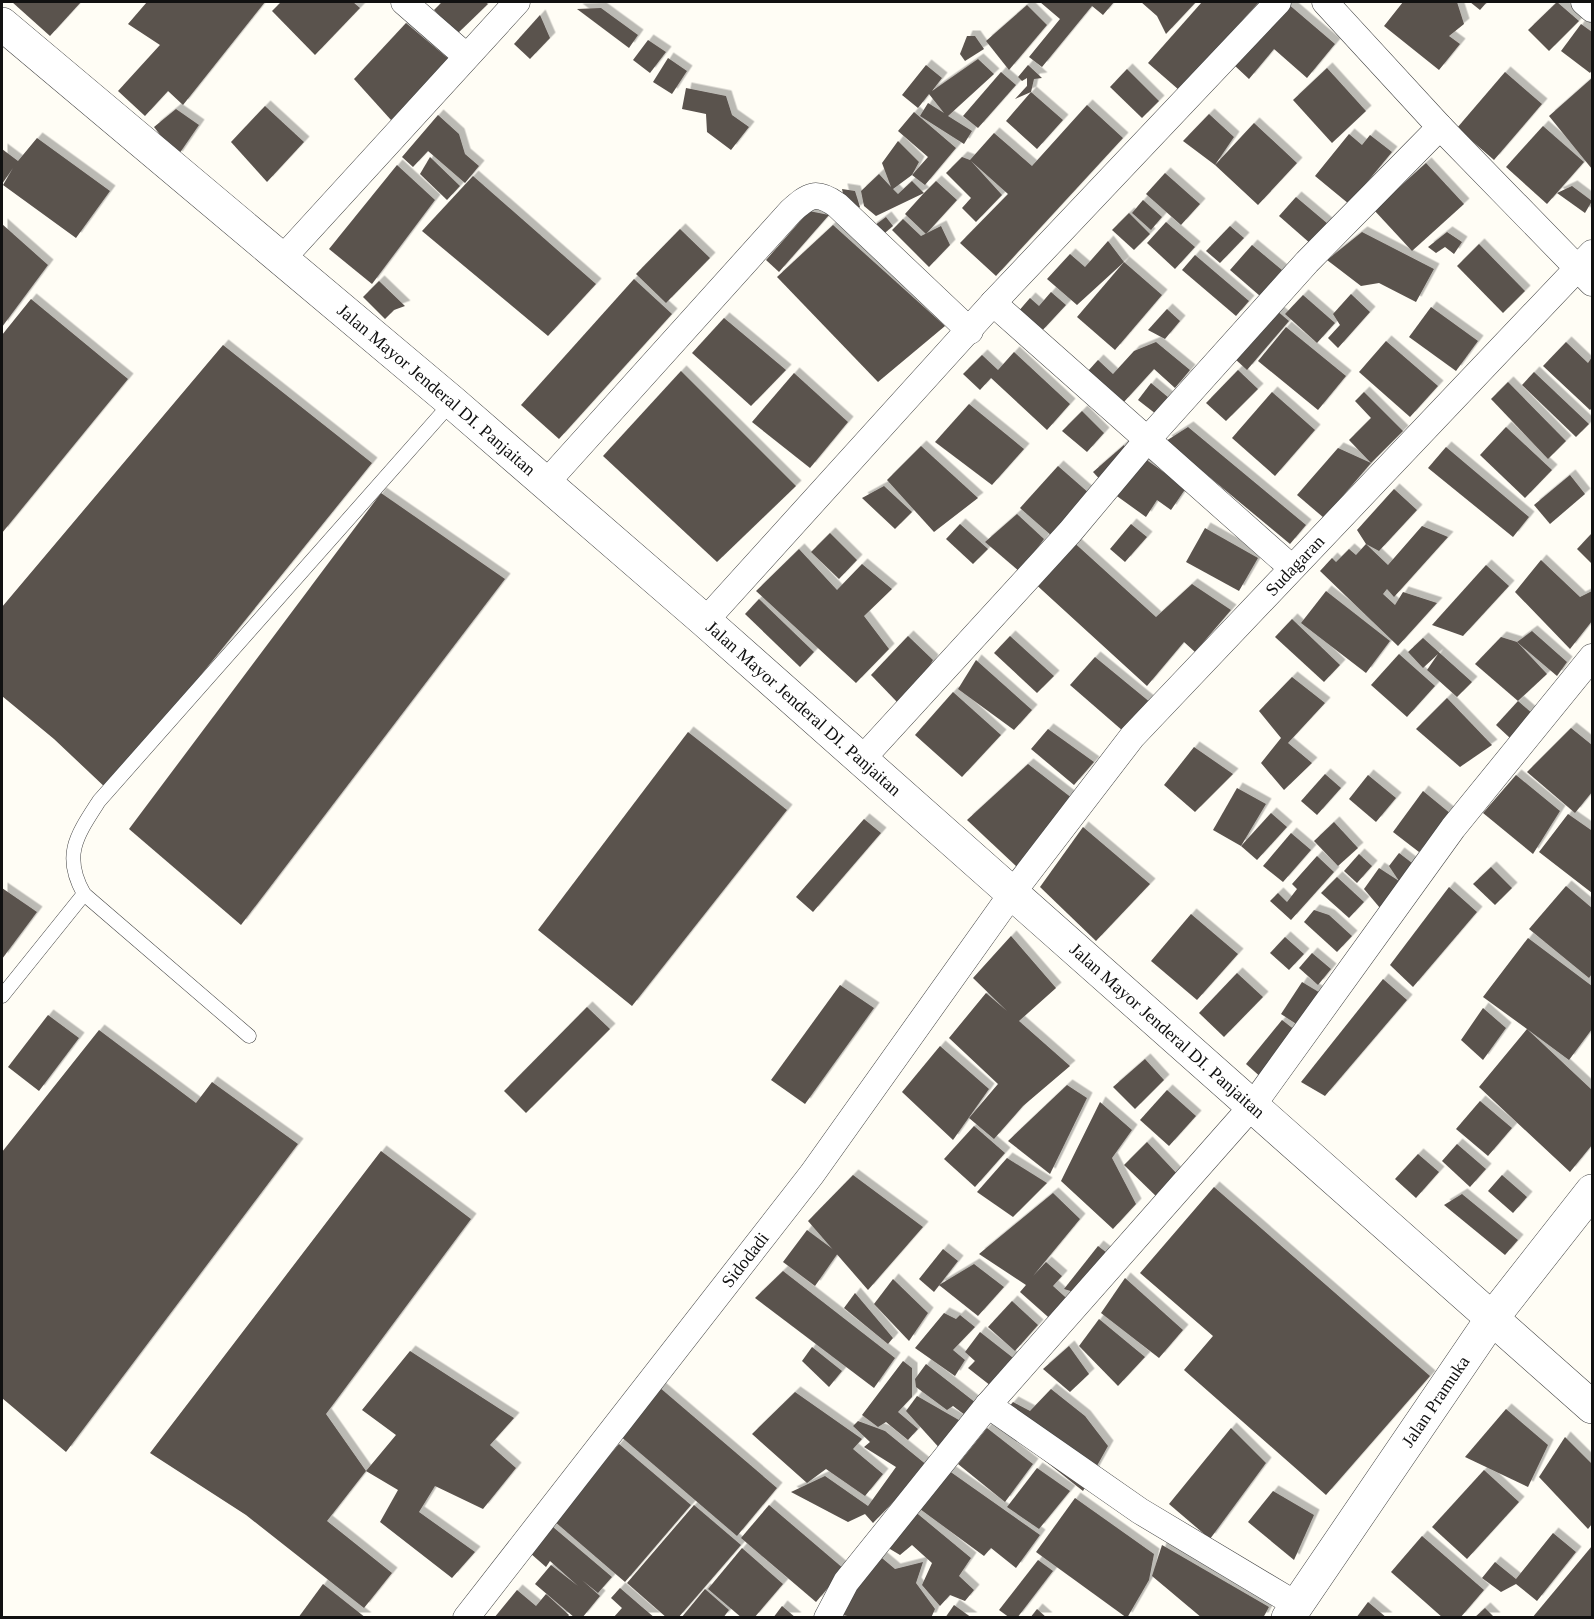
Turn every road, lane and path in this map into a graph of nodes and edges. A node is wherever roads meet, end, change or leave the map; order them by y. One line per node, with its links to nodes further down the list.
1 (404, 2): 8 (street)
2 (517, 2): 8 (street)
3 (1278, 2): 12 (street)
4 (1324, 2): 9 (street)
5 (1584, 2): 6 (street)
6 (1593, 9)
7 (2, 24): 10 (street, Jalan Mayor Jenderal DI. Panjaitan)
8 (466, 56): 10 (street)
9 (1440, 127): 11 (street); 15 (street)
10 (282, 259): 14 (street, Jalan Mayor Jenderal DI. Panjaitan)
11 (1588, 267): 17 (street, Sudagaran)
12 (993, 303): 13 (street); 15 (street)
13 (970, 332): 16 (street); 18 (street)
14 (452, 402): 16 (street, Jalan Mayor Jenderal DI. Panjaitan); 22 (lane)
15 (1148, 439): 17 (street); 20 (street)
16 (546, 483): 18 (street, Jalan Mayor Jenderal DI. Panjaitan)
17 (1292, 568): 21 (street, Sudagaran)
18 (705, 621): 20 (street, Jalan Mayor Jenderal DI. Panjaitan)
19 (1593, 657): 25 (street)
20 (862, 759): 21 (street, Jalan Mayor Jenderal DI. Panjaitan)
21 (1012, 892): 25 (street, Jalan Mayor Jenderal DI. Panjaitan); 31 (street, Sidodadi)
22 (84, 894): 23 (lane); 24 (lane)
23 (2, 996)
24 (249, 1036)
25 (1253, 1105): 27 (street, Jalan Mayor Jenderal DI. Panjaitan); 28 (street)
26 (1593, 1191): 27 (street, Jalan Pramuka)
27 (1493, 1317): 29 (street, Jalan Mayor Jenderal DI. Panjaitan); 30 (street, Jalan Pramuka)
28 (988, 1405): 30 (street); 32 (street)
29 (1593, 1407)
30 (1293, 1611)
31 (466, 1617)
32 (827, 1617)

